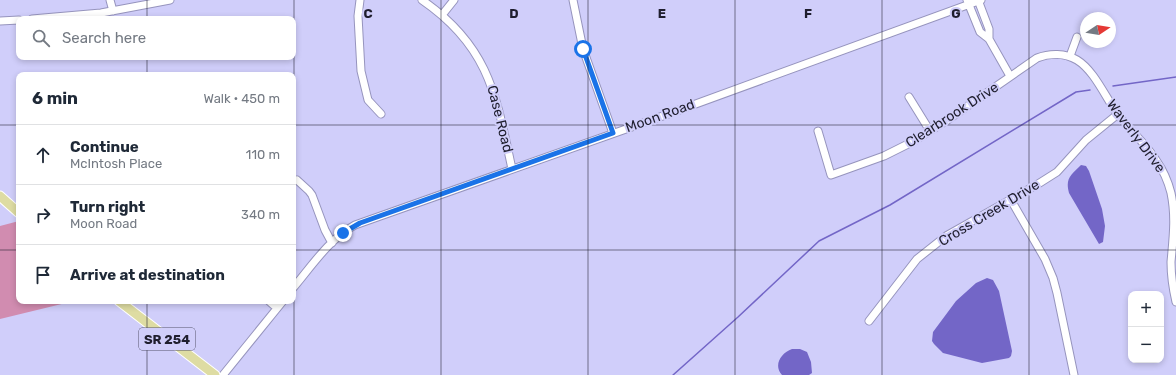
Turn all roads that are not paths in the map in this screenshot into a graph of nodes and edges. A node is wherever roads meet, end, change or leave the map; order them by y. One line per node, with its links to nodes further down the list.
1 (110, 0): 9 (street)
2 (170, 0): 9 (street)
3 (360, 0): 19 (street)
4 (422, 0): 10 (street, Case Road)
5 (454, 0): 10 (street)
6 (573, 0): 23 (street)
7 (979, 0): 8 (street, Moon Road); 15 (street)
8 (967, 2): 15 (street); 23 (street, Moon Road)
9 (113, 12): 11 (street)
10 (442, 15): 24 (street, Case Road)
11 (76, 16)
12 (16, 20): 13 (street)
13 (0, 21)
14 (1077, 37): 16 (street)
15 (989, 39): 17 (street)
16 (1070, 56): 17 (street, Clearbrook Drive); 20 (street, Waverly Drive)
17 (1010, 76): 22 (street, Clearbrook Drive)
18 (909, 96): 22 (street)
19 (381, 114)
20 (1118, 114): 27 (street, Cross Creek Drive); 31 (street, Waverly Drive)
21 (818, 131): 22 (street, Clearbrook Drive)
22 (930, 131)
23 (613, 133): 24 (street, Moon Road)
24 (512, 169): 29 (street, Moon Road)
25 (297, 180): 29 (street)
26 (0, 196): 28 (main road)
27 (1011, 200): 36 (street, Cross Creek Drive); 39 (street)
28 (16, 210)
29 (332, 243): 30 (street, Moon Road)
30 (296, 285)
31 (1176, 302)
32 (123, 304): 37 (main road, SR 254)
33 (272, 304): 35 (street)
34 (280, 304): 35 (street)
35 (277, 308): 38 (street)
36 (869, 321)
37 (215, 375)
38 (223, 375)
39 (1074, 375)

